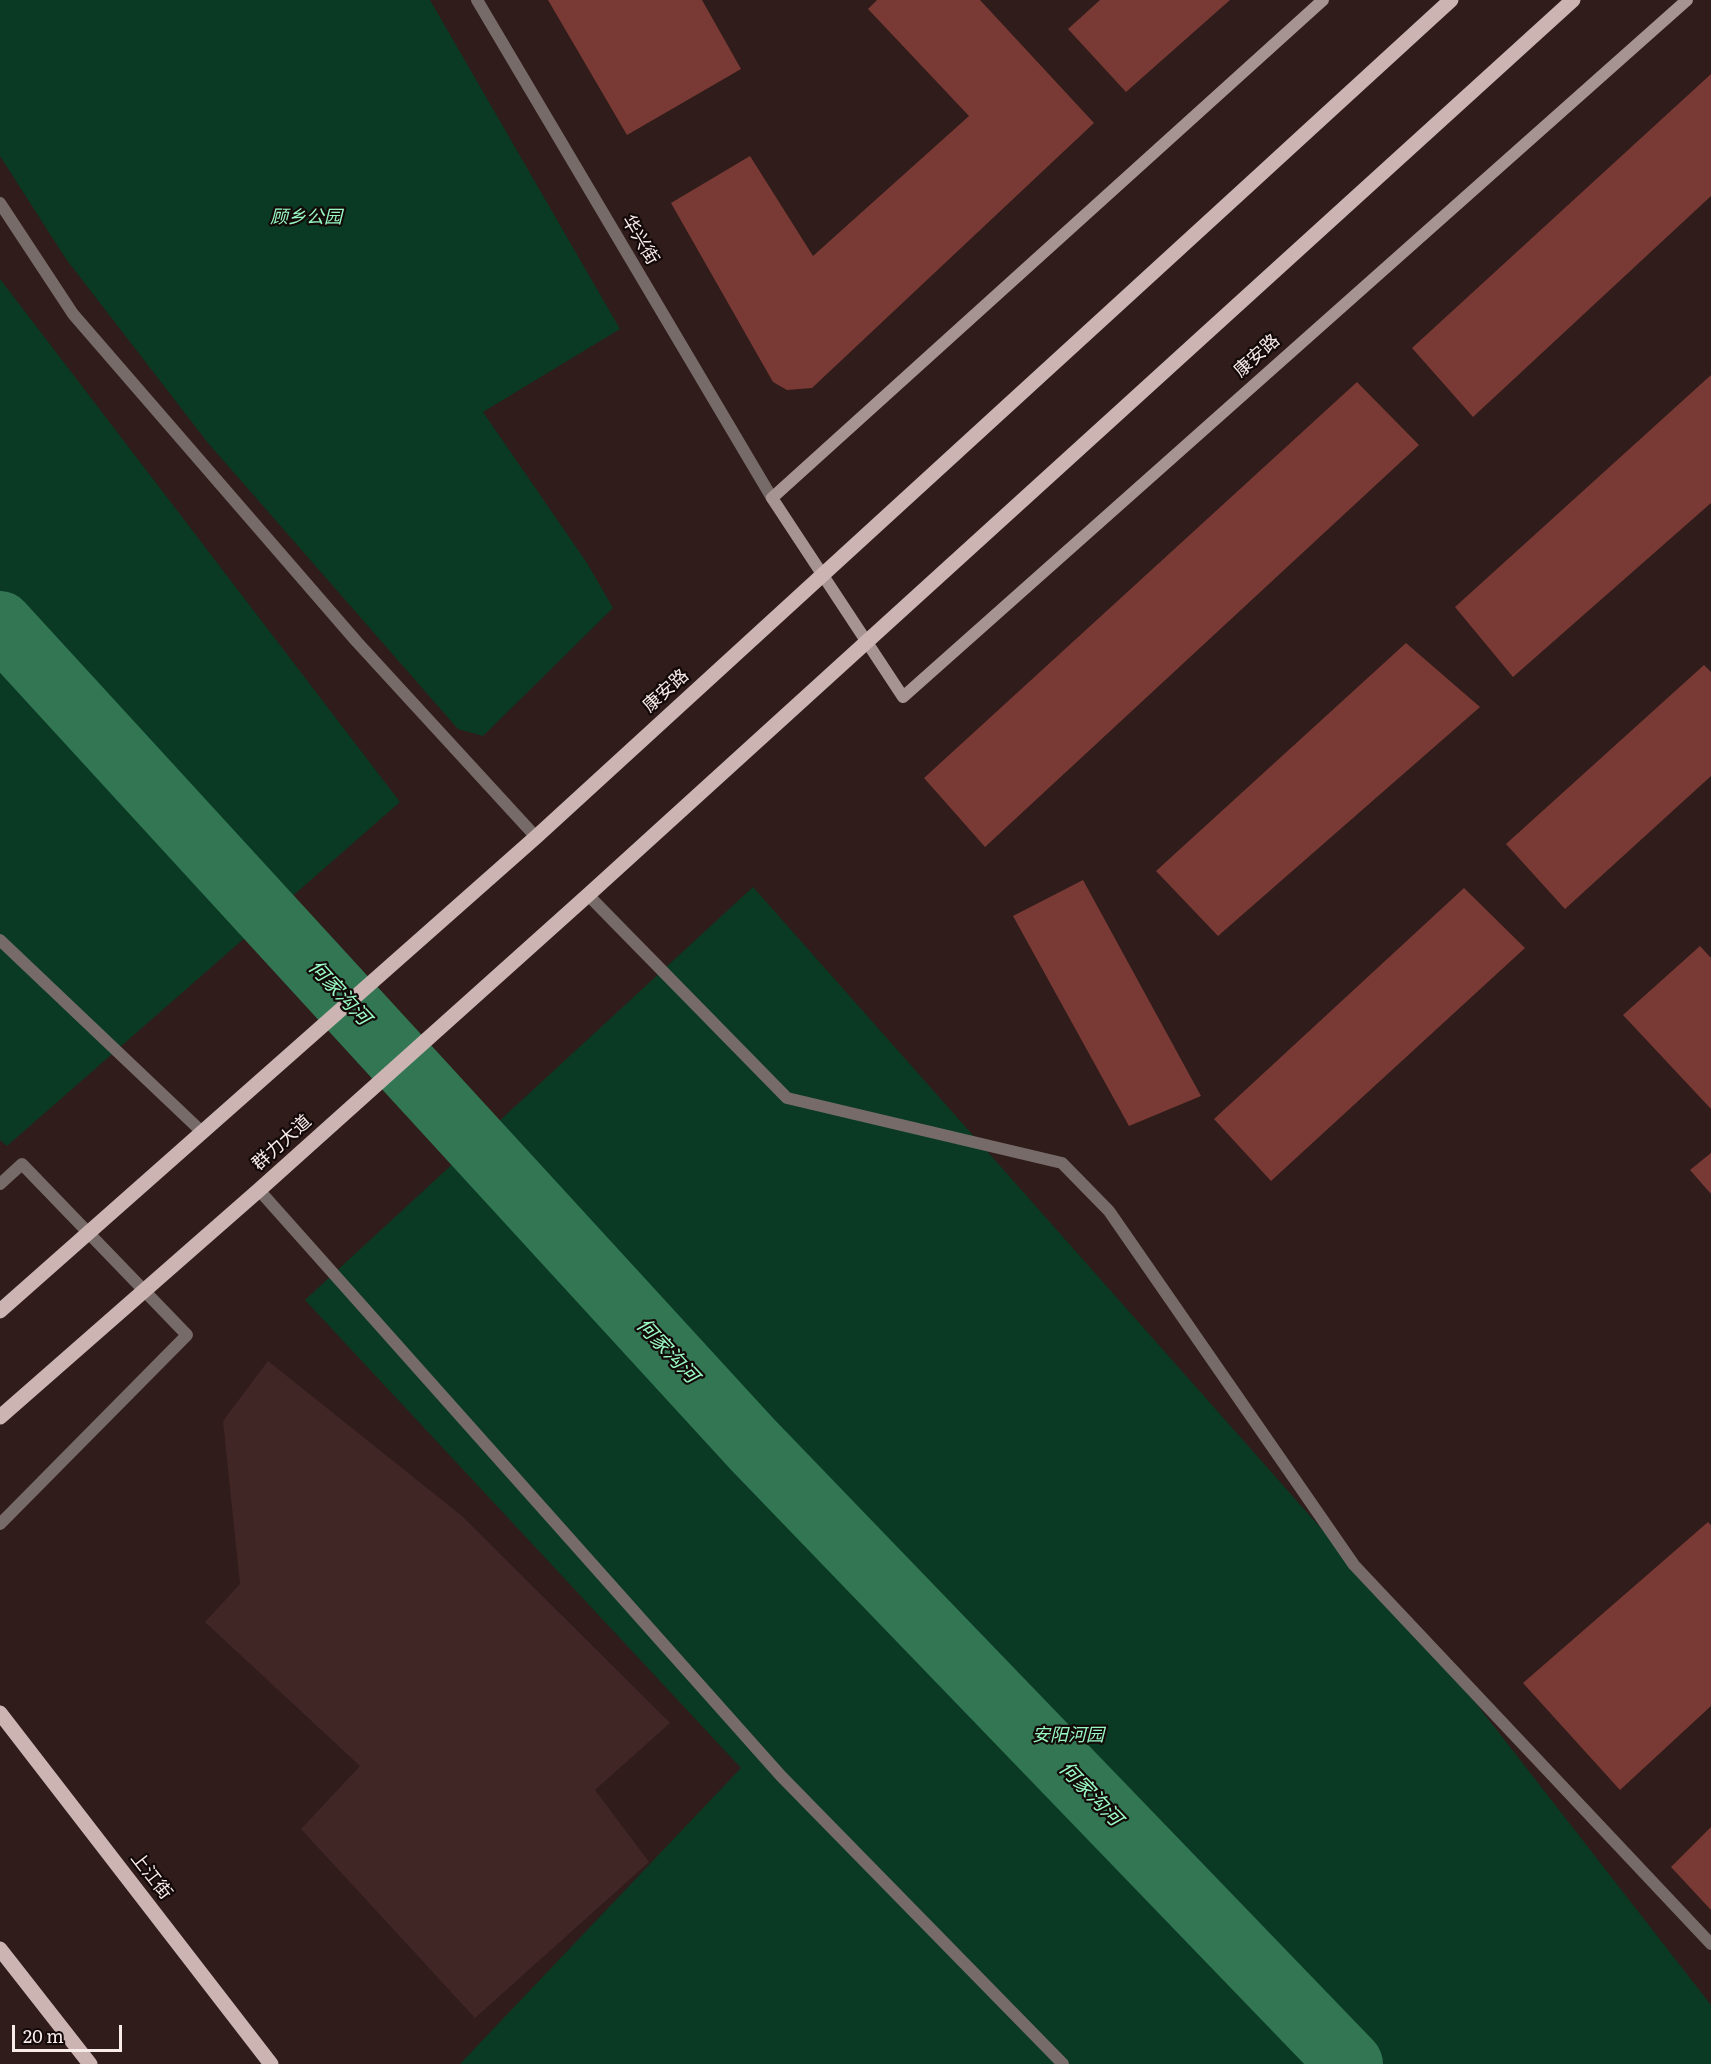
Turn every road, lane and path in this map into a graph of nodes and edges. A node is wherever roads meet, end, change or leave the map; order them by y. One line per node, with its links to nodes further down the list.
1 (477, 0): 7 (street, 华兴街)
2 (1323, 0): 7 (main road)
3 (1451, 0): 8 (main road, 康安路)
4 (1573, 0): 9 (main road)
5 (1687, 0): 7 (main road, 康安路)
6 (0, 203): 8 (street)
7 (772, 498)
8 (536, 837): 11 (main road)
9 (588, 895): 13 (main road, 群力大道); 18 (street)
10 (0, 940): 11 (street)
11 (201, 1131): 14 (main road)
12 (0, 1184): 16 (street)
13 (259, 1190): 15 (main road, 群力大道); 22 (street)
14 (0, 1311)
15 (0, 1417)
16 (0, 1524)
17 (0, 1713): 21 (main road, 上江街)
18 (1711, 1944)
19 (0, 1949): 20 (main road)
20 (90, 2064)
21 (271, 2064)
22 (1063, 2064)

